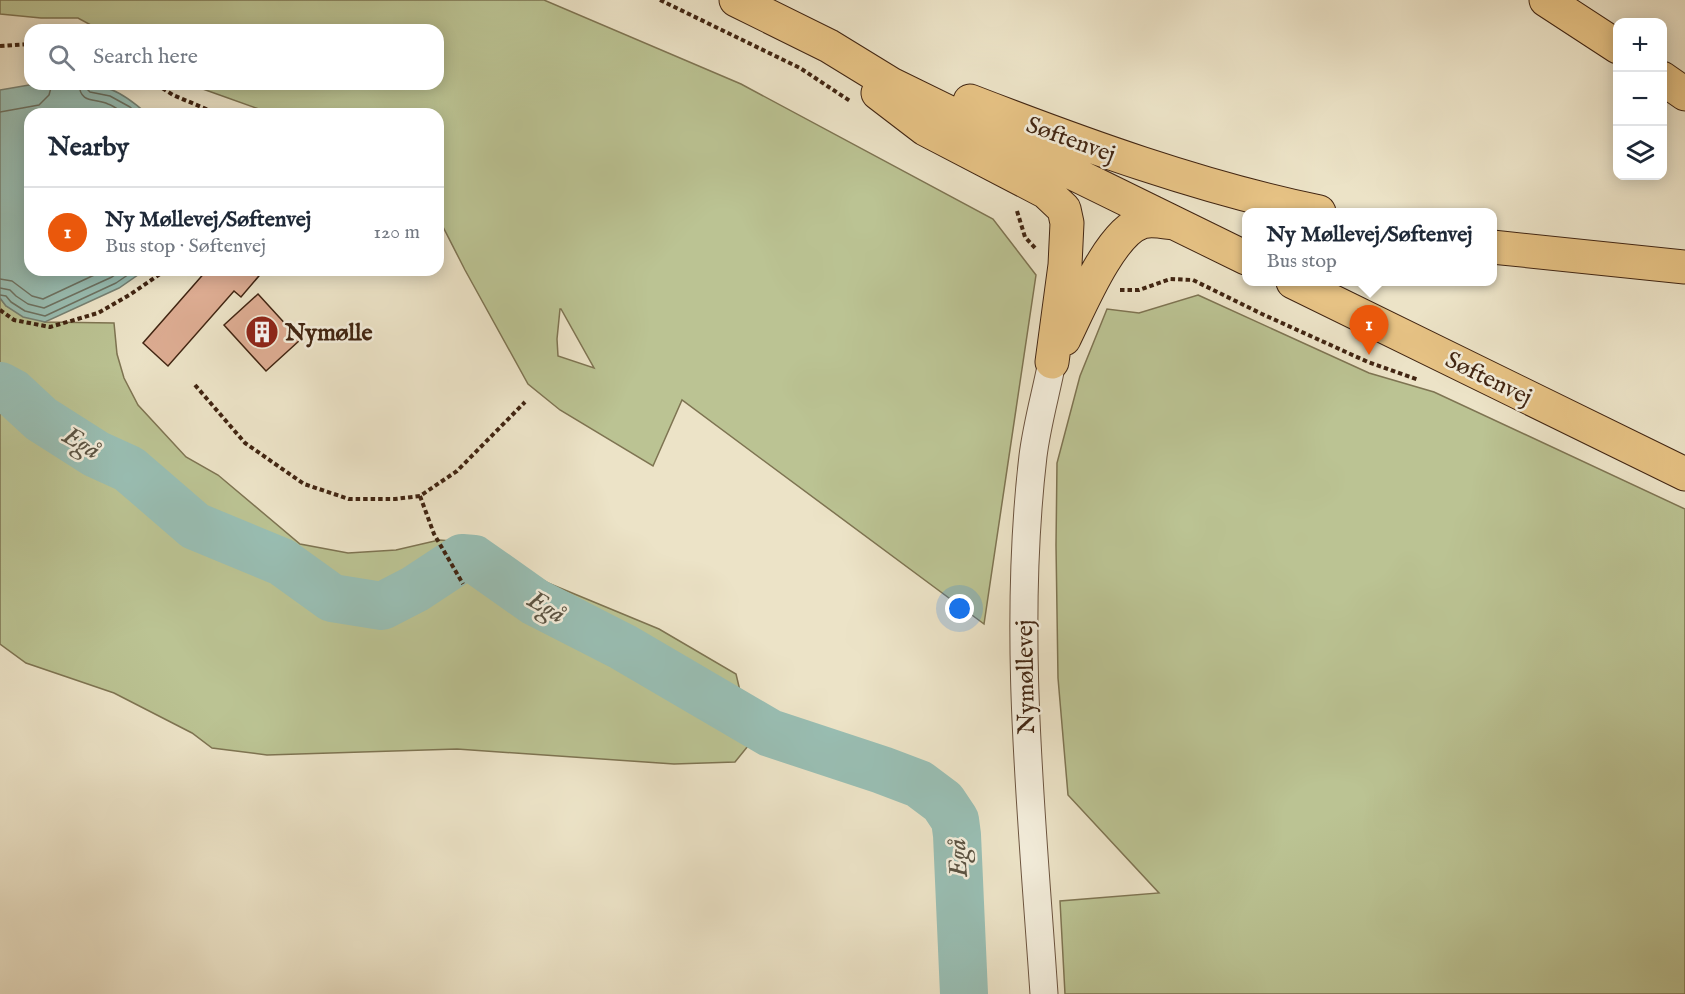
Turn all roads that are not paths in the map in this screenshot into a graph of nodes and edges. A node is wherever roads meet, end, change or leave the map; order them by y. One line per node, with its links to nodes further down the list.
1 (736, 0): 4 (main road, Søftenvej)
2 (1546, 0): 3 (main road)
3 (1613, 44)
4 (829, 46): 7 (main road, Søftenvej); 8 (main road, Søftenvej); 12 (main road)
5 (1667, 81): 6 (main road)
6 (1685, 94)
7 (1299, 208)
8 (1174, 223): 10 (main road, Søftenvej); 12 (main road)
9 (1497, 248): 11 (main road)
10 (1242, 256)
11 (1685, 267)
12 (1080, 272): 14 (main road)
13 (1301, 286): 15 (main road, Søftenvej)
14 (1052, 362): 16 (street, Nymøllevej)
15 (1685, 474)
16 (1044, 994)

